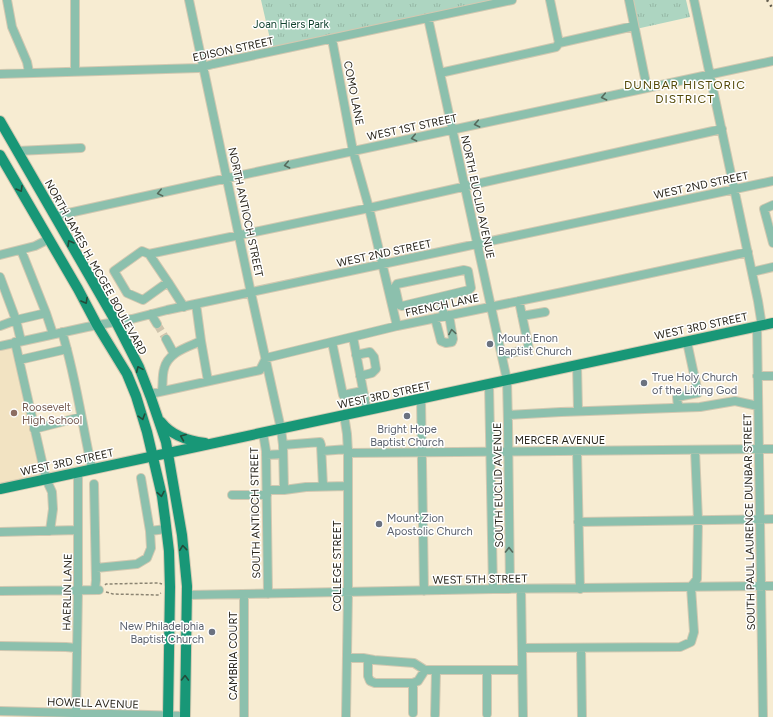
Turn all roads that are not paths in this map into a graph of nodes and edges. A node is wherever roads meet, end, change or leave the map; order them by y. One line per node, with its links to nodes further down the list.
1 (7, 0): 15 (street)
2 (75, 0): 14 (street)
3 (190, 0): 13 (street, NORTH ANTIOCH STREET)
4 (512, 0): 8 (street, EDISON STREET)
5 (550, 0): 11 (street)
6 (629, 0): 9 (street)
7 (694, 0): 18 (street, SOUTH PAUL LAURENCE DUNBAR STREET)
8 (428, 18): 10 (street, EDISON STREET); 16 (street, NORTH EUCLID AVENUE)
9 (634, 26): 11 (street); 19 (street)
10 (332, 39): 13 (street, EDISON STREET); 25 (street, COMO LANE)
11 (559, 43): 16 (street)
12 (773, 61): 18 (street, WEST 1ST STREET)
13 (204, 67): 14 (street, EDISON STREET); 27 (street, NORTH ANTIOCH STREET)
14 (75, 71): 15 (street, EDISON STREET)
15 (29, 72): 17 (street, EDISON STREET)
16 (440, 73): 21 (street, NORTH EUCLID AVENUE)
17 (0, 74)
18 (711, 74): 19 (street, WEST 1ST STREET); 22 (street, SOUTH PAUL LAURENCE DUNBAR STREET)
19 (647, 88): 21 (street, WEST 1ST STREET, one-way to 21)
20 (0, 121): 24 (main road, NORTH JAMES H. MCGEE BOULEVARD)
21 (452, 130): 25 (street, WEST 1ST STREET, one-way to 25); 29 (street, NORTH EUCLID AVENUE)
22 (722, 130): 29 (street); 30 (street, SOUTH PAUL LAURENCE DUNBAR STREET)
23 (81, 148): 24 (street)
24 (17, 151): 33 (main road, NORTH JAMES H. MCGEE BOULEVARD)
25 (353, 151): 27 (street, WEST 1ST STREET, one-way to 27); 32 (street, COMO LANE)
26 (0, 155): 35 (main road, one-way to 35)
27 (228, 178): 33 (street, WEST 1ST STREET, one-way to 33); 34 (street, NORTH ANTIOCH STREET)
28 (773, 181): 30 (street, WEST 2ND STREET)
29 (465, 186): 32 (street); 37 (street, NORTH EUCLID AVENUE)
30 (734, 189): 37 (street, WEST 2ND STREET); 39 (street, SOUTH PAUL LAURENCE DUNBAR STREET)
31 (773, 205): 36 (street)
32 (369, 208): 34 (street); 42 (street, COMO LANE)
33 (55, 216): 61 (main road, NORTH JAMES H. MCGEE BOULEVARD, one-way to 33)
34 (239, 234): 40 (street); 47 (street, NORTH ANTIOCH STREET)
35 (49, 239): 38 (street); 64 (main road, one-way to 64)
36 (773, 243)
37 (477, 244): 42 (street, WEST 2ND STREET); 52 (street, NORTH EUCLID AVENUE)
38 (21, 250): 41 (street); 55 (street)
39 (748, 252): 44 (street, SOUTH PAUL LAURENCE DUNBAR STREET); 50 (street, FRENCH LANE)
40 (149, 254): 46 (street); 49 (street)
41 (0, 255)
42 (383, 264): 47 (street, WEST 2ND STREET); 66 (street, COMO LANE)
43 (773, 267): 44 (street)
44 (752, 272): 67 (street, SOUTH PAUL LAURENCE DUNBAR STREET)
45 (0, 277): 60 (street)
46 (168, 282): 49 (street); 53 (street)
47 (251, 293): 51 (street, WEST 2ND STREET); 81 (street, NORTH ANTIOCH STREET)
48 (440, 297): 48 (street); 57 (street)
49 (143, 300): 56 (street)
50 (519, 301): 52 (street, FRENCH LANE); 58 (street)
51 (196, 304): 53 (street, WEST 2ND STREET); 72 (street)
52 (492, 306): 57 (street, FRENCH LANE); 80 (street, NORTH EUCLID AVENUE)
53 (184, 307): 56 (street, WEST 2ND STREET)
54 (545, 312): 58 (street)
55 (46, 313): 60 (street); 69 (street)
56 (149, 315): 61 (street, WEST 2ND STREET); 63 (street)
57 (447, 316): 59 (street, FRENCH LANE); 59 (street, one-way to 57)
58 (522, 316): 80 (street)
59 (435, 318): 66 (street, FRENCH LANE)
60 (16, 320): 65 (street); 73 (street)
61 (116, 322): 64 (street, WEST 2ND STREET); 92 (main road, NORTH JAMES H. MCGEE BOULEVARD, one-way to 61)
62 (773, 323): 67 (main road, WEST 3RD STREET)
63 (157, 324)
64 (97, 325): 68 (street, WEST 2ND STREET); 118 (main road, one-way to 118)
65 (0, 326)
66 (397, 326): 70 (street, FRENCH LANE)
67 (759, 326): 75 (main road, WEST 3RD STREET); 85 (street, SOUTH PAUL LAURENCE DUNBAR STREET)
68 (62, 332): 69 (street, WEST 2ND STREET); 77 (street)
69 (53, 334): 73 (street, WEST 2ND STREET)
70 (353, 337): 74 (street, FRENCH LANE); 79 (street)
71 (166, 339): 78 (street)
72 (201, 341): 78 (street); 88 (street)
73 (18, 342): 76 (street, WEST 2ND STREET); 82 (street)
74 (332, 342): 81 (street, FRENCH LANE); 91 (street)
75 (687, 342): 83 (main road, WEST 3RD STREET); 95 (street)
76 (0, 346)
77 (67, 349): 82 (street); 100 (street)
78 (174, 354): 90 (street)
79 (356, 355): 84 (street); 84 (street)
80 (502, 356): 87 (street, NORTH EUCLID AVENUE)
81 (266, 358): 88 (street); 103 (street, NORTH ANTIOCH STREET)
82 (19, 360): 102 (street)
83 (577, 365): 87 (main road, WEST 3RD STREET); 97 (street)
84 (360, 376): 91 (street)
85 (757, 376): 86 (street); 94 (street, SOUTH PAUL LAURENCE DUNBAR STREET)
86 (773, 376)
87 (507, 380): 89 (main road, WEST 3RD STREET); 99 (street, SOUTH EUCLID AVENUE)
88 (208, 381): 90 (street)
89 (489, 384): 93 (main road, WEST 3RD STREET); 115 (street, SOUTH EUCLID AVENUE)
90 (162, 391): 92 (street)
91 (363, 391): 96 (street)
92 (150, 394): 101 (main road, NORTH JAMES H. MCGEE BOULEVARD)
93 (421, 399): 96 (main road, WEST 3RD STREET); 114 (street)
94 (758, 406): 95 (street); 107 (street, SOUTH PAUL LAURENCE DUNBAR STREET)
95 (678, 407): 97 (street)
96 (367, 410): 98 (main road, WEST 3RD STREET)
97 (578, 411): 99 (street)
98 (344, 415): 103 (main road, WEST 3RD STREET); 111 (street, COLLEGE STREET)
99 (508, 415): 116 (street, SOUTH EUCLID AVENUE)
100 (81, 417): 102 (street); 119 (street)
101 (159, 418): 105 (main road, one-way to 101); 113 (main road, NORTH JAMES H. MCGEE BOULEVARD)
102 (34, 429): 122 (street)
103 (281, 429): 104 (main road, WEST 3RD STREET); 106 (street, NORTH ANTIOCH STREET)
104 (263, 433): 105 (main road, WEST 3RD STREET); 117 (street, SOUTH ANTIOCH STREET)
105 (213, 443): 113 (main road, WEST 3RD STREET)
106 (283, 449): 110 (street); 117 (street); 127 (street, NORTH ANTIOCH STREET)
107 (759, 449): 108 (street, MERCER AVENUE); 109 (street, MERCER AVENUE); 130 (street, SOUTH PAUL LAURENCE DUNBAR STREET)
108 (773, 449)
109 (695, 450): 112 (street, MERCER AVENUE); 132 (street)
110 (322, 451): 111 (street, MERCER AVENUE); 124 (street)
111 (348, 451): 114 (street, MERCER AVENUE); 125 (street, COLLEGE STREET)
112 (577, 451): 116 (street, MERCER AVENUE); 133 (street)
113 (168, 452): 118 (main road, WEST 3RD STREET); 153 (main road, NORTH JAMES H. MCGEE BOULEVARD, one-way to 113)
114 (422, 452): 115 (street, MERCER AVENUE); 149 (street)
115 (490, 452): 116 (street, MERCER AVENUE); 143 (street, SOUTH EUCLID AVENUE)
116 (509, 452): 144 (street, SOUTH EUCLID AVENUE, one-way to 116)
117 (266, 455): 128 (street, SOUTH ANTIOCH STREET)
118 (153, 456): 119 (main road, WEST 3RD STREET); 134 (main road, one-way to 134)
119 (92, 469): 120 (main road, WEST 3RD STREET)
120 (78, 472): 122 (main road, WEST 3RD STREET); 135 (street, HAERLIN LANE)
121 (141, 478): 137 (street)
122 (46, 479): 126 (main road, WEST 3RD STREET); 136 (street)
123 (94, 484): 139 (street)
124 (323, 486): 125 (street); 127 (street)
125 (348, 486): 150 (street, COLLEGE STREET)
126 (0, 489)
127 (284, 490): 128 (street)
128 (267, 492): 129 (street); 152 (street, SOUTH ANTIOCH STREET)
129 (232, 495)
130 (760, 519): 131 (street); 132 (street); 140 (street, SOUTH PAUL LAURENCE DUNBAR STREET)
131 (773, 519)
132 (698, 520): 133 (street); 142 (street)
133 (578, 522): 146 (street)
134 (166, 529): 137 (street); 171 (main road)
135 (78, 530): 136 (street); 147 (street, HAERLIN LANE)
136 (50, 531): 138 (street)
137 (150, 531): 139 (street)
138 (0, 532)
139 (96, 568): 147 (street)
140 (762, 586): 141 (street, WEST 5TH STREET); 142 (street, WEST 5TH STREET); 177 (street, SOUTH PAUL LAURENCE DUNBAR STREET)
141 (773, 586)
142 (691, 587): 146 (street, WEST 5TH STREET); 157 (street)
143 (493, 589): 144 (street, WEST 5TH STREET); 149 (street, WEST 5TH STREET)
144 (510, 589): 145 (street, WEST 5TH STREET)
145 (521, 589): 146 (street, WEST 5TH STREET); 156 (street)
146 (580, 589)
147 (78, 590): 148 (street); 155 (street, HAERLIN LANE)
148 (0, 591)
149 (424, 591): 150 (street, WEST 5TH STREET)
150 (348, 592): 152 (street, WEST 5TH STREET); 158 (street, COLLEGE STREET)
151 (244, 594): 152 (street, WEST 5TH STREET); 153 (street, WEST 5TH STREET); 173 (street, CAMBRIA COURT)
152 (268, 594)
153 (187, 595): 172 (main road, NORTH JAMES H. MCGEE BOULEVARD, one-way to 153)
154 (0, 646): 155 (street)
155 (77, 648): 166 (street, HAERLIN LANE)
156 (522, 648): 157 (street); 163 (street)
157 (581, 648): 176 (street)
158 (347, 658): 159 (street); 174 (street, COLLEGE STREET)
159 (368, 660): 160 (street); 164 (street)
160 (425, 670): 161 (street); 164 (street)
161 (436, 670): 162 (street); 169 (street)
162 (487, 670): 163 (street); 168 (street)
163 (522, 670): 175 (street)
164 (413, 683): 167 (street)
165 (0, 711): 166 (street, HOWELL AVENUE)
166 (76, 713): 170 (street, HOWELL AVENUE)
167 (412, 713)
168 (487, 714)
169 (435, 715)
170 (105, 716): 171 (street, HOWELL AVENUE)
171 (168, 716): 172 (street, HOWELL AVENUE)
172 (185, 716)
173 (244, 717)
174 (346, 717)
175 (523, 717)
176 (582, 717)
177 (763, 717)

